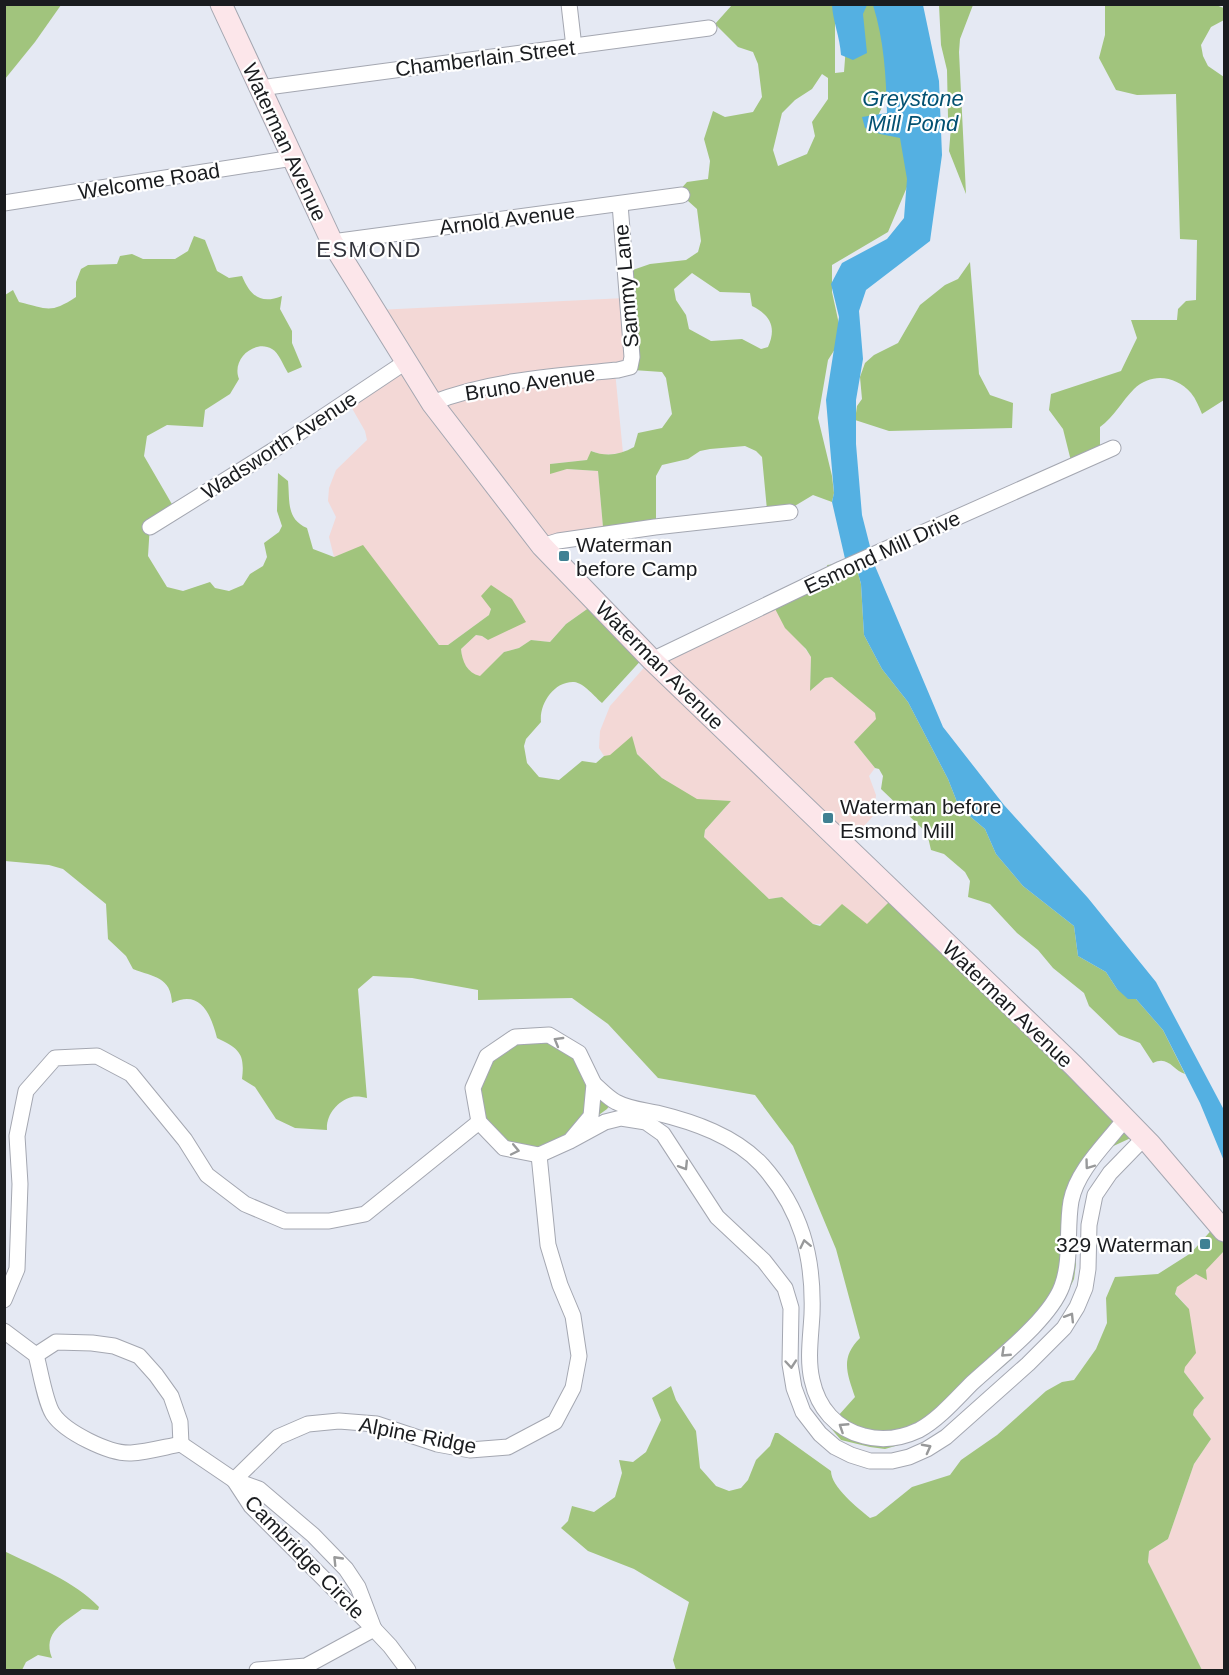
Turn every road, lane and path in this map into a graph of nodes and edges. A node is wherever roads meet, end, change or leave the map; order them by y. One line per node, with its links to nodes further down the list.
1 (221, 4): 5 (main road, Waterman Avenue)
2 (569, 4): 4 (street)
3 (709, 28): 4 (street, Chamberlain Street)
4 (573, 47): 5 (street, Chamberlain Street)
5 (260, 88): 6 (main road, Waterman Avenue)
6 (292, 158): 8 (street, Welcome Road); 10 (main road, Waterman Avenue)
7 (682, 195): 9 (street, Arnold Avenue)
8 (4, 203)
9 (620, 204): 10 (street, Arnold Avenue); 12 (street, Sammy Lane)
10 (332, 242): 11 (main road, Waterman Avenue)
11 (407, 361): 13 (main road, Waterman Avenue); 16 (street, Wadsworth Avenue)
12 (630, 367): 13 (street, Bruno Avenue)
13 (432, 403): 17 (main road, Waterman Avenue)
14 (1113, 448): 18 (street, Esmond Mill Drive)
15 (790, 512): 17 (street)
16 (150, 527)
17 (542, 546): 18 (main road, Waterman Avenue)
18 (652, 660): 20 (main road, Waterman Avenue)
19 (594, 1084): 21 (street, one-way to 21); 23 (street); 27 (street, one-way to 19)
20 (1125, 1119): 22 (main road, Waterman Avenue); 30 (street, one-way to 30)
21 (479, 1122): 24 (street, one-way to 24); 26 (street)
22 (1144, 1137): 25 (main road, Waterman Avenue); 31 (street, one-way to 22)
23 (570, 1142): 24 (street); 28 (street, one-way to 28)
24 (539, 1155): 34 (street, Alpine Ridge)
25 (1224, 1231)
26 (4, 1300)
27 (811, 1321): 28 (street); 30 (street, one-way to 27)
28 (791, 1324): 31 (street, one-way to 31)
29 (4, 1331): 32 (street)
30 (1023, 1336): 31 (street)
31 (1040, 1352)
32 (36, 1355): 33 (street); 33 (street)
33 (182, 1443): 34 (street)
34 (234, 1480): 35 (street, Cambridge Circle); 35 (street, Cambridge Circle, one-way to 34)
35 (374, 1629): 36 (street, Cambridge Circle); 37 (street, Cambridge Circle)
36 (257, 1671)
37 (408, 1671)

